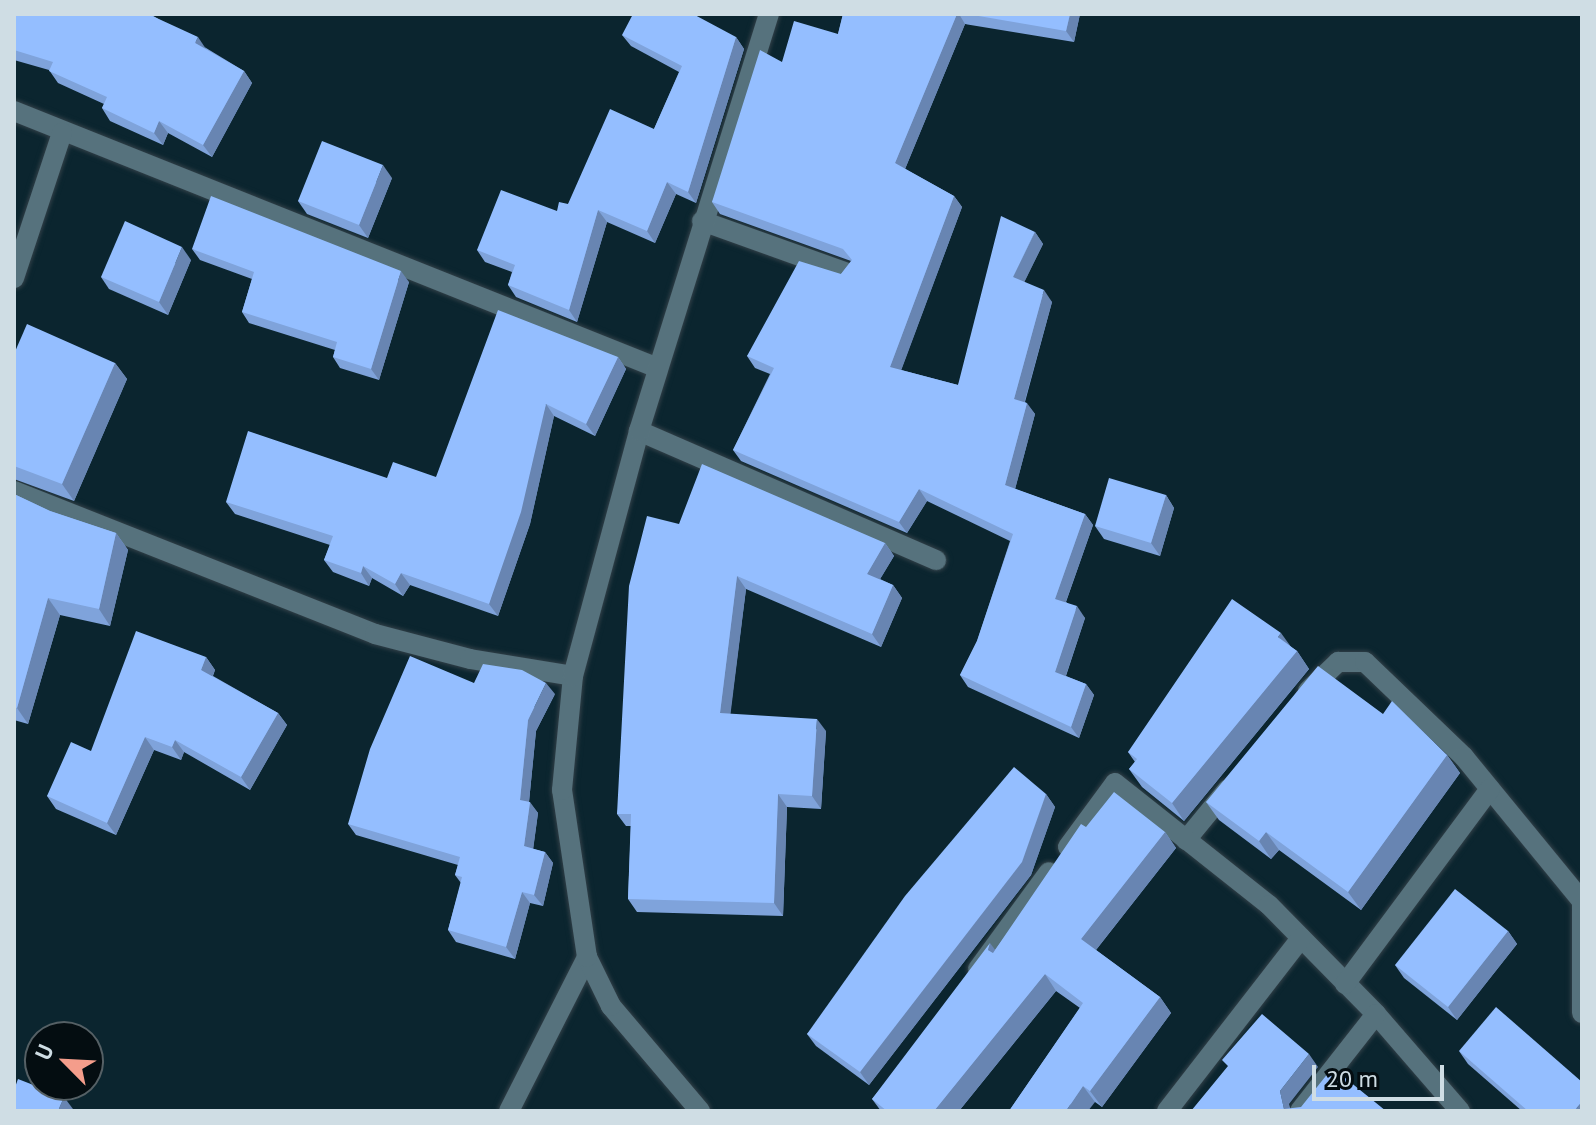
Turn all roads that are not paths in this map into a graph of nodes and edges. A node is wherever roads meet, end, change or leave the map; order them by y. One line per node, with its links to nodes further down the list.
1 (769, 14): 4 (street)
2 (14, 111): 3 (street)
3 (62, 133): 6 (street); 7 (street)
4 (702, 221): 5 (street); 7 (street)
5 (847, 273)
6 (14, 278)
7 (658, 368): 8 (street)
8 (639, 431): 10 (street); 11 (street)
9 (14, 491): 11 (street)
10 (936, 560)
11 (573, 676): 17 (street)
12 (1295, 707): 14 (street)
13 (1246, 767): 15 (street)
14 (1490, 789): 18 (street); 20 (street)
15 (1186, 840): 16 (street); 19 (street)
16 (1301, 938): 18 (street); 24 (street)
17 (587, 957): 22 (street); 23 (street)
18 (1345, 984): 21 (street)
19 (966, 985)
20 (1582, 1013)
21 (1376, 1014): 25 (street); 26 (street)
22 (509, 1111)
23 (700, 1111)
24 (1167, 1111)
25 (1300, 1111)
26 (1460, 1111)

